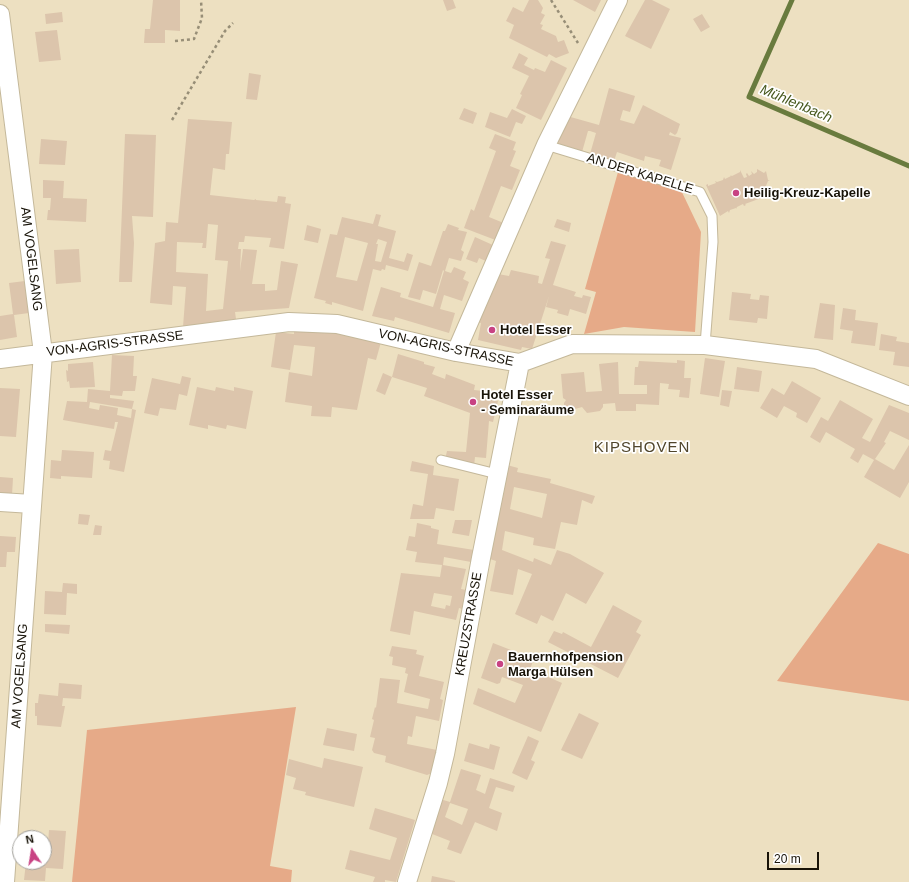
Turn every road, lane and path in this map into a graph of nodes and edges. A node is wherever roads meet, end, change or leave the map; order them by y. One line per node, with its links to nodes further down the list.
1 (201, 0): 6 (path)
2 (551, 0): 7 (path)
3 (618, 0): 7 (street)
4 (0, 14): 12 (street, AM VOGELSANG)
5 (232, 24): 8 (path)
6 (175, 41)
7 (592, 52): 9 (street)
8 (172, 120)
9 (546, 145): 10 (lane, AN DER KAPELLE); 11 (street)
10 (705, 345): 14 (street, VON-AGRIS-STRASSE); 15 (street, VON-AGRIS-STRASSE)
11 (456, 352): 12 (street, VON-AGRIS-STRASSE); 14 (street, VON-AGRIS-STRASSE)
12 (43, 353): 13 (street, VON-AGRIS-STRASSE); 19 (street, AM VOGELSANG)
13 (0, 359)
14 (520, 363): 17 (street, KREUZSTRASSE)
15 (909, 396)
16 (441, 460): 17 (lane)
17 (497, 474): 22 (street, KREUZSTRASSE)
18 (0, 502): 19 (street)
19 (32, 504): 20 (street, AM VOGELSANG)
20 (4, 848): 21 (street, AM VOGELSANG)
21 (5, 882)
22 (407, 882)

